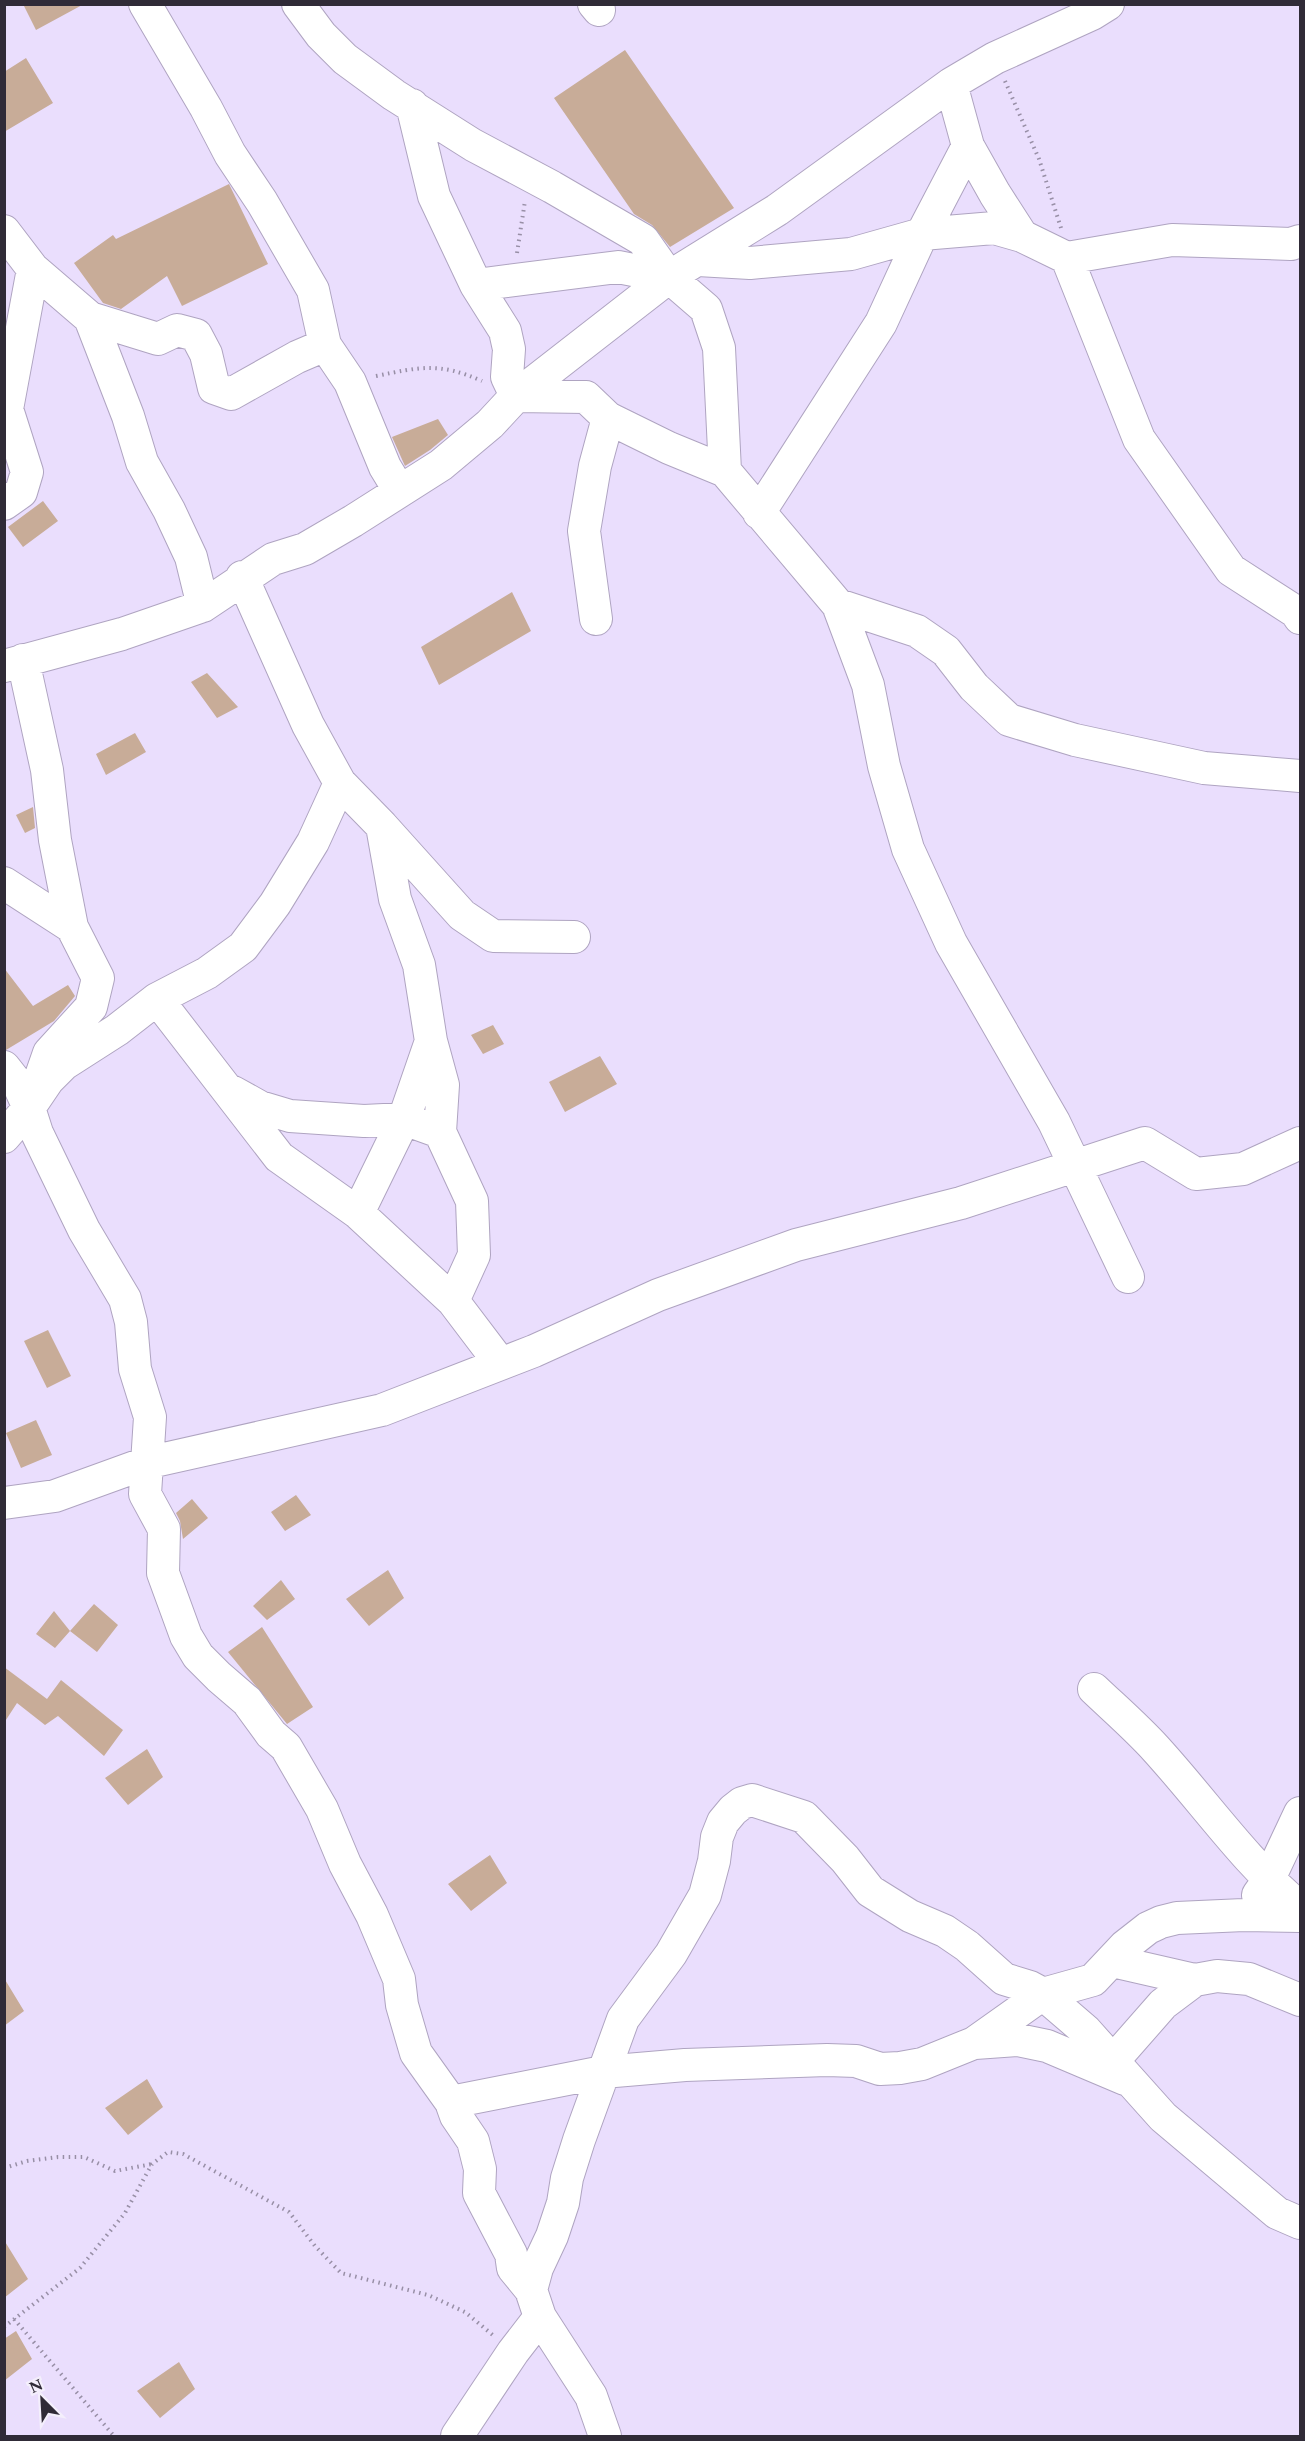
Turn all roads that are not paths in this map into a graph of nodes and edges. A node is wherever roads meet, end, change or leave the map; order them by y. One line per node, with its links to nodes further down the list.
1 (145, 4): 17 (street)
2 (298, 4): 5 (street)
3 (1108, 4): 4 (street)
4 (951, 84): 6 (street); 12 (street)
5 (412, 105): 14 (street); 15 (street)
6 (968, 146): 8 (street); 9 (street)
7 (5, 233): 13 (street)
8 (922, 234): 9 (street); 12 (street); 25 (street)
9 (1022, 236): 11 (street)
10 (1300, 241): 11 (street)
11 (1066, 258): 29 (street)
12 (698, 260): 14 (street)
13 (33, 269): 16 (street); 24 (street)
14 (669, 277): 15 (street); 19 (street); 22 (street)
15 (476, 285): 18 (street)
16 (90, 318): 17 (street); 28 (street)
17 (325, 345): 23 (street)
18 (509, 349): 19 (street); 20 (street)
19 (552, 369): 20 (street)
20 (516, 396): 21 (street); 23 (street)
21 (608, 418): 22 (street); 30 (street)
22 (725, 471): 25 (street)
23 (399, 490): 26 (street)
24 (4, 504)
25 (759, 513): 27 (street)
26 (242, 577): 28 (street); 33 (street)
27 (838, 605): 32 (street); 47 (street)
28 (203, 606): 31 (street)
29 (1300, 618)
30 (596, 619)
31 (14, 663): 36 (street)
32 (1300, 777)
33 (340, 783): 34 (street); 38 (street)
34 (382, 826): 37 (street); 39 (street)
35 (4, 883): 36 (street)
36 (72, 927): 42 (street)
37 (574, 937)
38 (157, 999): 41 (street); 42 (street)
39 (431, 1041): 43 (street); 44 (street)
40 (4, 1067): 42 (street)
41 (227, 1089): 43 (street); 48 (street)
42 (29, 1107): 45 (street); 52 (street)
43 (404, 1119): 44 (street); 48 (street)
44 (440, 1132): 50 (street)
45 (4, 1137)
46 (1300, 1143): 47 (street)
47 (1074, 1166): 49 (street); 51 (street)
48 (358, 1213): 50 (street)
49 (1128, 1276)
50 (453, 1301): 51 (street)
51 (500, 1363): 52 (street)
52 (146, 1463): 53 (street); 68 (street)
53 (4, 1503)
54 (1094, 1689): 56 (street)
55 (1300, 1813): 56 (street)
56 (1268, 1881): 57 (street); 58 (street)
57 (1300, 1908)
58 (1244, 1915): 59 (street); 60 (street)
59 (1300, 1916)
60 (1102, 1971): 61 (street); 62 (street); 64 (street)
61 (1195, 1980): 63 (street); 67 (street)
62 (1043, 1994): 64 (street); 65 (street); 66 (street)
63 (1300, 2000)
64 (1086, 2031): 67 (street)
65 (974, 2043): 66 (street); 67 (street)
66 (603, 2072): 68 (street); 70 (street)
67 (1122, 2072): 69 (street)
68 (451, 2102): 70 (street)
69 (1300, 2223)
70 (535, 2304): 71 (street); 72 (street)
71 (457, 2436)
72 (606, 2436)

